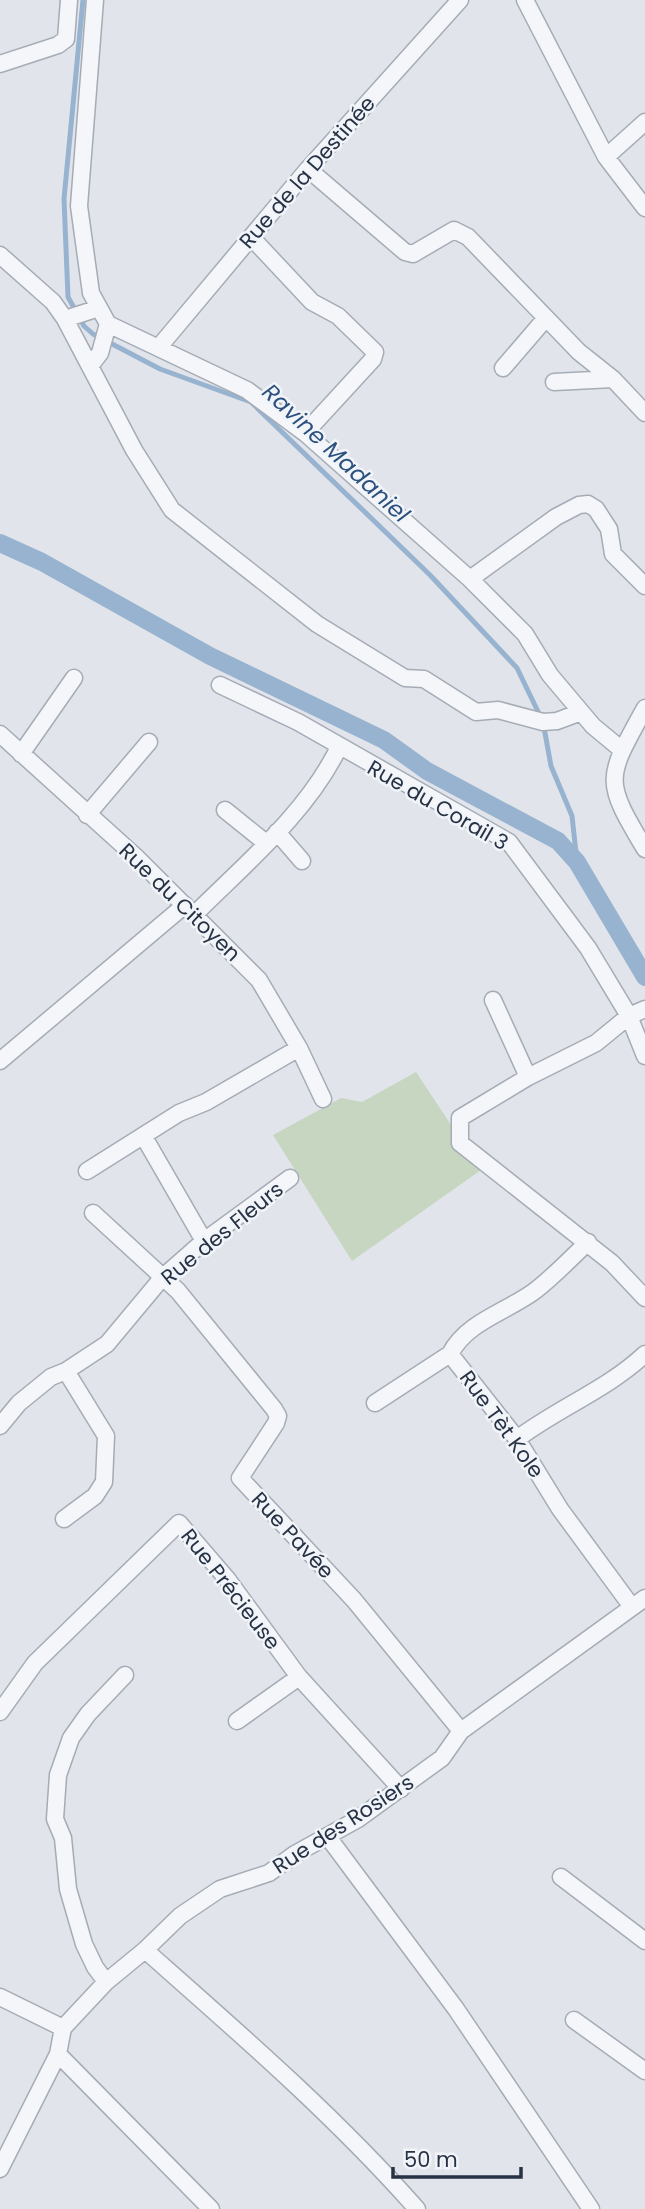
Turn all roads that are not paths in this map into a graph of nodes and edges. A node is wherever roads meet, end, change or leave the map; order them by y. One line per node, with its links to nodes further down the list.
1 (69, 0): 5 (street)
2 (96, 0): 12 (street)
3 (460, 0): 8 (street, Rue de la Destinée)
4 (526, 0): 7 (street)
5 (0, 64)
6 (645, 122): 7 (street)
7 (606, 157): 9 (street)
8 (308, 169): 10 (street, Rue de la Destinée); 13 (street)
9 (645, 208)
10 (251, 237): 16 (street, Rue de la Destinée); 22 (street)
11 (0, 255): 14 (street)
12 (99, 308): 14 (street); 15 (street)
13 (546, 318): 18 (street); 19 (street)
14 (65, 319): 17 (street)
15 (108, 324): 16 (street); 17 (street)
16 (159, 347): 22 (street)
17 (90, 366): 28 (street)
18 (503, 368)
19 (613, 379): 20 (street); 21 (street)
20 (554, 382)
21 (645, 413)
22 (305, 433): 23 (street)
23 (470, 579): 24 (street); 28 (street)
24 (645, 586)
25 (74, 678): 33 (street)
26 (220, 685): 31 (street, Rue du Corail 3)
27 (645, 708): 32 (street)
28 (581, 712): 32 (street)
29 (0, 734): 33 (street, Rue du Citoyen)
30 (149, 742): 35 (street)
31 (338, 747): 36 (street); 42 (street, Rue du Corail 3)
32 (622, 750): 37 (street)
33 (21, 754): 35 (street, Rue du Citoyen)
34 (225, 810): 36 (street)
35 (87, 816): 39 (street, Rue du Citoyen)
36 (272, 837): 38 (street); 39 (street)
37 (645, 849)
38 (302, 861)
39 (190, 910): 43 (street, Rue du Citoyen); 45 (street)
40 (493, 1000): 46 (street)
41 (645, 1009): 42 (street)
42 (629, 1016): 44 (street, Rue du Corail 3); 46 (street)
43 (299, 1048): 47 (street, Rue du Citoyen); 48 (street)
44 (645, 1056)
45 (0, 1061)
46 (528, 1077): 53 (street)
47 (323, 1099)
48 (144, 1137): 49 (street); 52 (street)
49 (87, 1171)
50 (290, 1178): 52 (street, Rue des Fleurs)
51 (93, 1213): 54 (street, Rue Pavée)
52 (204, 1241): 54 (street, Rue des Fleurs)
53 (588, 1242): 55 (street); 57 (street, Rue Tèt Kole)
54 (162, 1278): 58 (street, Rue des Fleurs); 68 (street, Rue Pavée)
55 (645, 1298)
56 (645, 1353): 61 (street)
57 (450, 1354): 59 (street); 61 (street, Rue Tèt Kole)
58 (66, 1371): 60 (street, Rue des Fleurs); 62 (street)
59 (375, 1403)
60 (0, 1426)
61 (517, 1439): 63 (street, Rue Tèt Kole)
62 (64, 1518)
63 (638, 1602): 68 (street, Rue des Rosiers)
64 (125, 1675): 74 (street)
65 (299, 1677): 66 (street, Rue Précieuse); 67 (street); 69 (street, Rue Précieuse)
66 (0, 1712)
67 (237, 1721)
68 (461, 1731): 69 (street, Rue des Rosiers)
69 (401, 1789): 70 (street, Rue des Rosiers)
70 (327, 1837): 73 (street, Rue des Rosiers); 83 (street)
71 (561, 1877): 72 (street)
72 (645, 1941)
73 (145, 1950): 74 (street, Rue des Rosiers); 82 (street)
74 (106, 1982): 77 (street, Rue des Rosiers)
75 (0, 1997): 77 (street)
76 (574, 2020): 79 (street)
77 (63, 2028): 78 (street)
78 (58, 2054): 80 (street); 81 (street)
79 (645, 2071)
80 (0, 2169)
81 (211, 2209)
82 (417, 2209)
83 (591, 2209)

